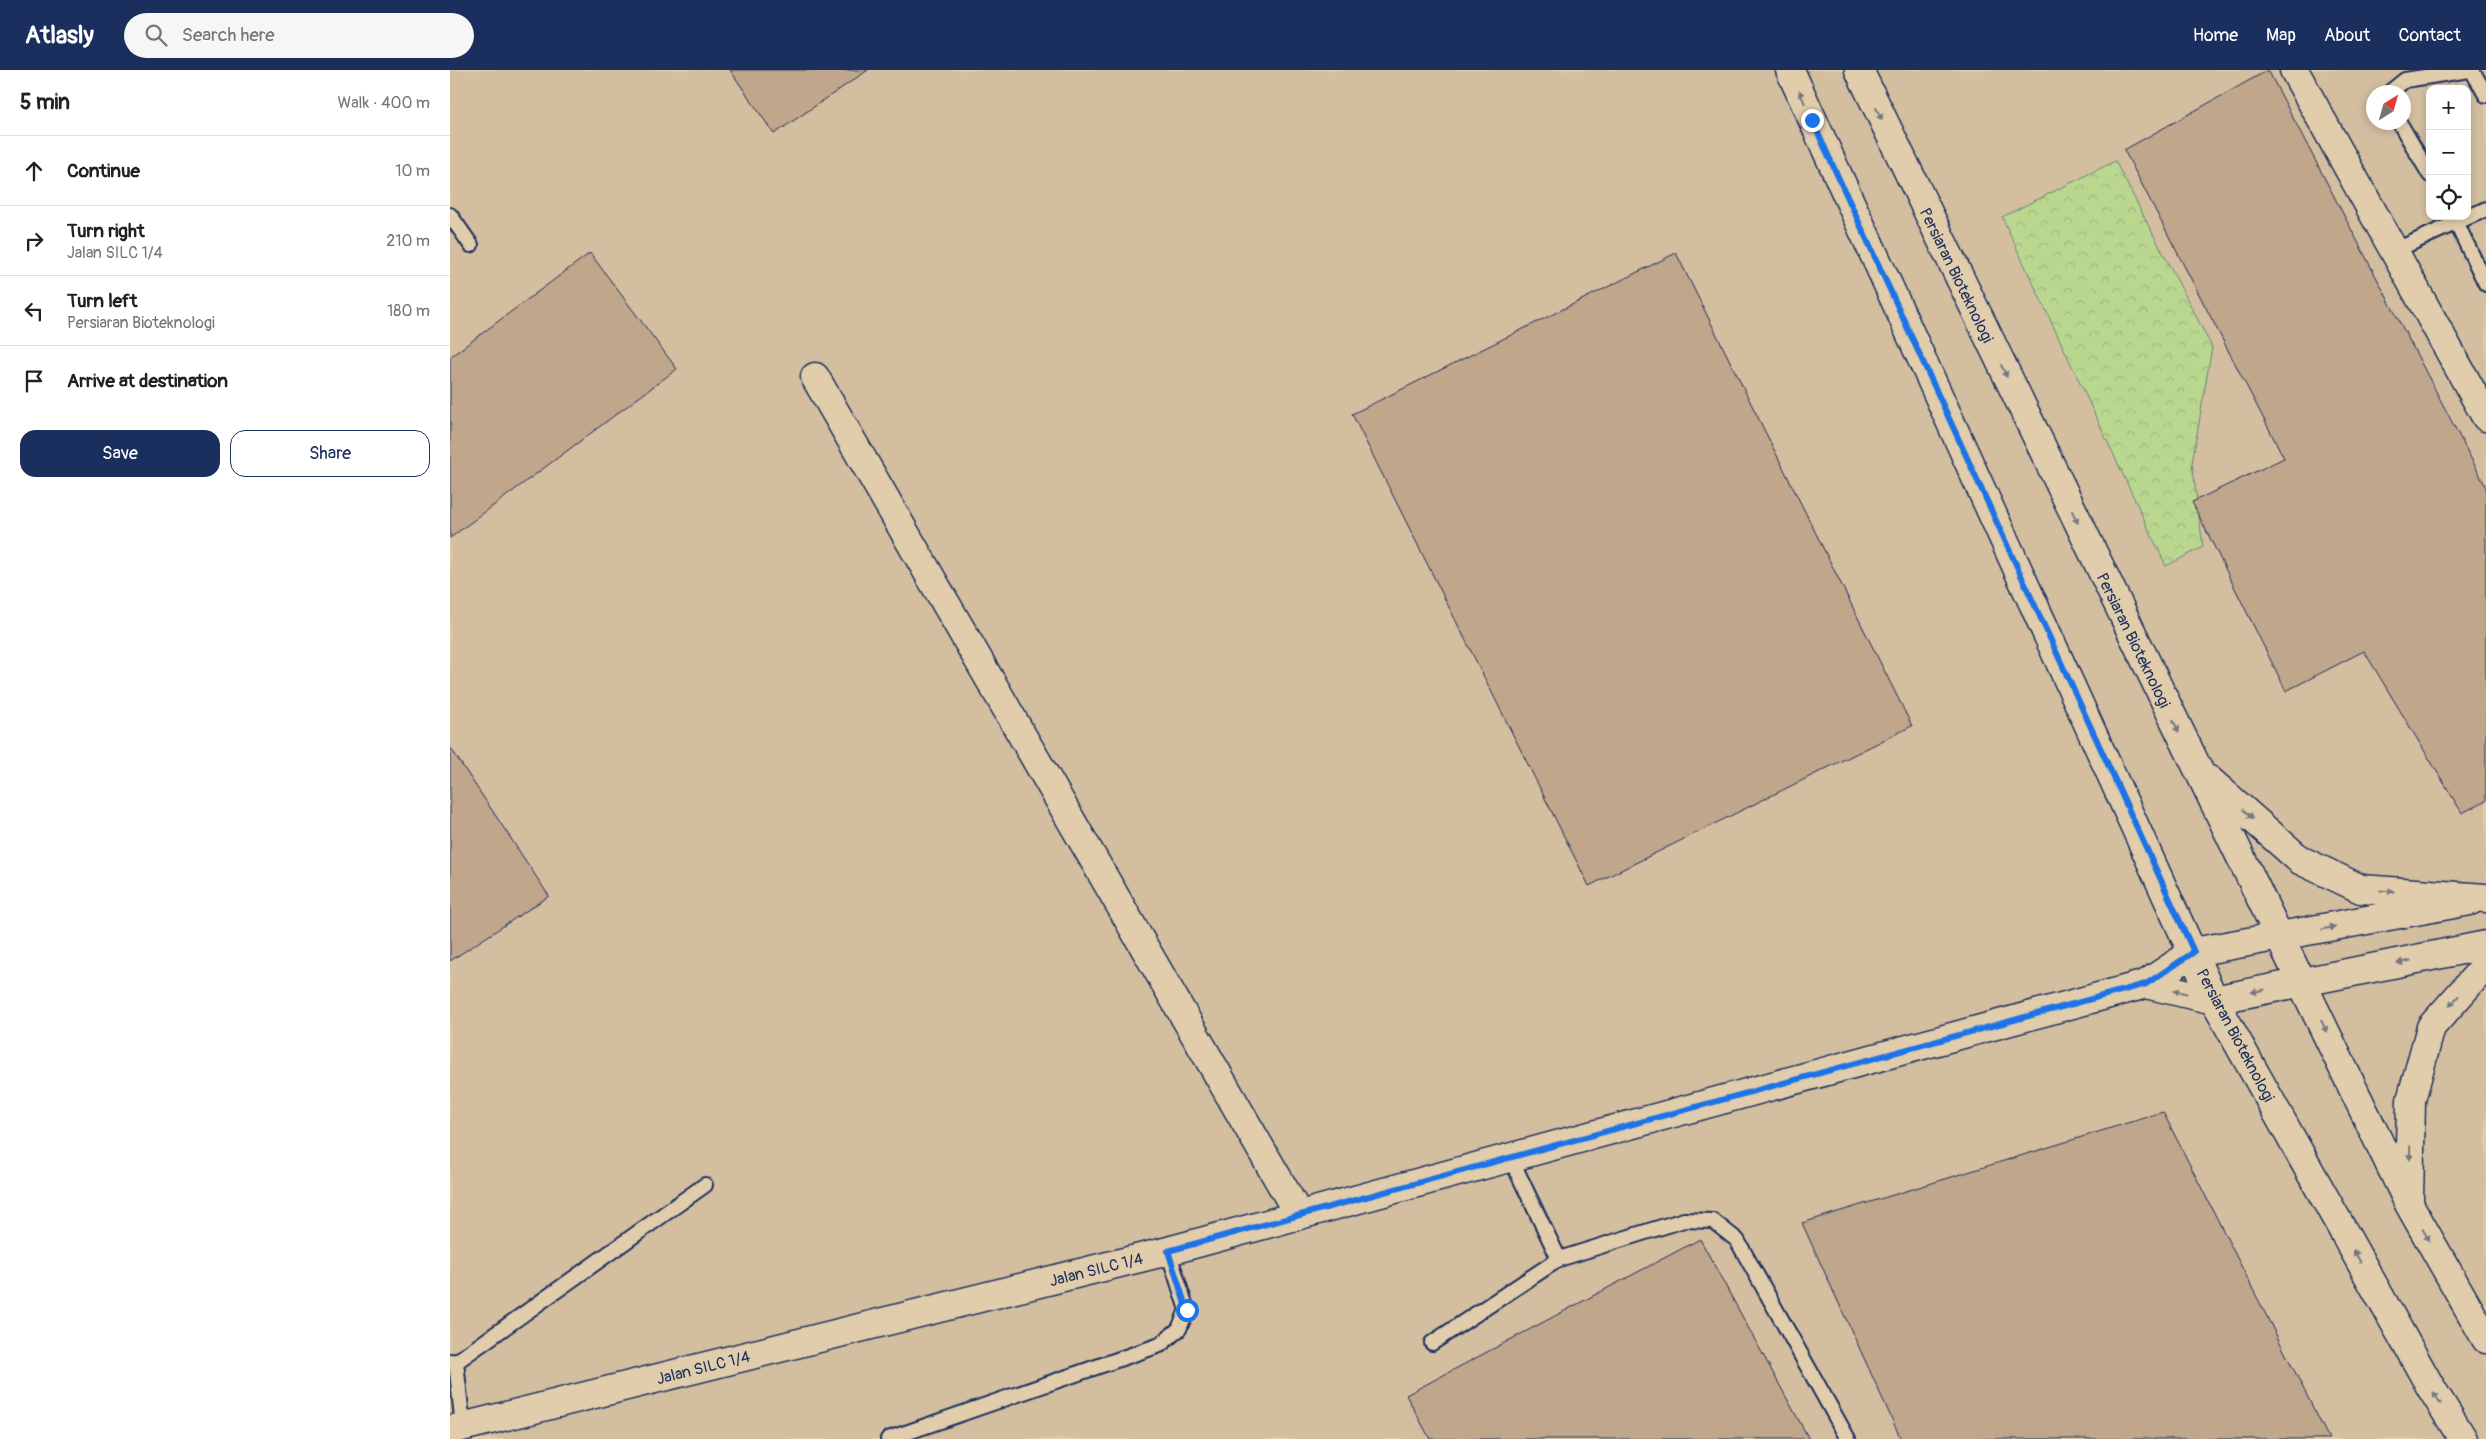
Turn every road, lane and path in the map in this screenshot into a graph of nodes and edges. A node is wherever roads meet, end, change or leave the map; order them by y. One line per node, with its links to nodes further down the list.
1 (1790, 70): 23 (street, Persiaran Bioteknologi, one-way to 1)
2 (1859, 70): 19 (street, Persiaran Bioteknologi, one-way to 19)
3 (2294, 70): 15 (street)
4 (2471, 70): 5 (lane); 6 (lane)
5 (2399, 85)
6 (2486, 95)
7 (2404, 130): 8 (lane)
8 (2426, 168)
9 (2486, 209): 10 (lane)
10 (2471, 214)
11 (450, 215): 14 (lane)
12 (2453, 220): 15 (lane)
13 (2455, 220): 16 (lane)
14 (471, 245)
15 (2396, 250): 18 (street)
16 (2486, 284)
17 (815, 377): 31 (street)
18 (2486, 417)
19 (2198, 771): 20 (street, one-way to 20); 21 (street, Persiaran Bioteknologi)
20 (2485, 898): 21 (street, one-way to 20)
21 (2281, 937): 23 (street); 25 (street, Persiaran Bioteknologi)
22 (2486, 945): 25 (street, one-way to 25)
23 (2194, 952): 26 (street, Jalan SILC 1/4); 27 (street, Persiaran Bioteknologi)
24 (2486, 965): 30 (street, one-way to 30)
25 (2302, 982): 27 (street, one-way to 27); 30 (street, Persiaran Bioteknologi, one-way to 30)
26 (2146, 984): 27 (street, one-way to 26); 28 (street, Jalan SILC 1/4)
27 (2214, 1000): 40 (street, Persiaran Bioteknologi, one-way to 27)
28 (1510, 1157): 31 (street, Jalan SILC 1/4); 33 (lane)
29 (705, 1185): 36 (lane)
30 (2409, 1204): 34 (street, Persiaran Bioteknologi, one-way to 34)
31 (1299, 1215): 32 (street, Jalan SILC 1/4)
32 (1168, 1251): 37 (street, Jalan SILC 1/4); 38 (lane)
33 (1559, 1259): 35 (lane); 39 (lane)
34 (2486, 1339)
35 (1432, 1343)
36 (453, 1362): 37 (lane)
37 (456, 1429)
38 (888, 1439)
39 (1848, 1439)
40 (2463, 1439)

